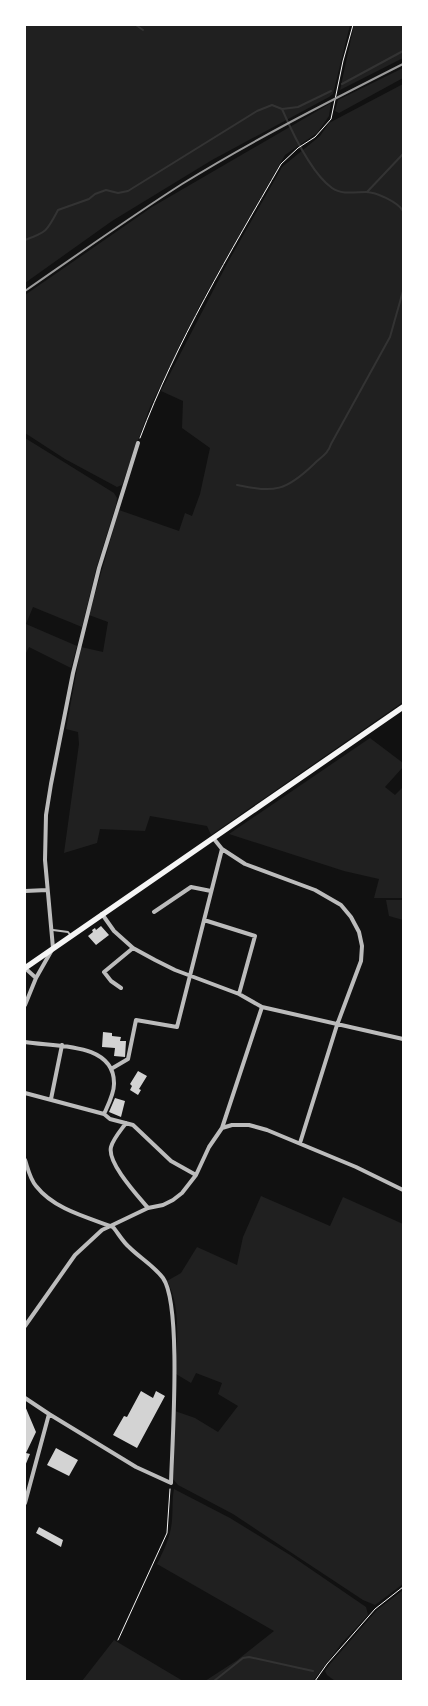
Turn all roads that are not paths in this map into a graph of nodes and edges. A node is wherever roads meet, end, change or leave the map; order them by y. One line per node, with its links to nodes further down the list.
1 (138, 443): 5 (street)
2 (403, 707): 3 (main road)
3 (214, 838): 4 (street); 9 (main road)
4 (222, 849): 7 (street); 22 (street)
5 (47, 890): 6 (street); 11 (street)
6 (25, 891)
7 (212, 892): 8 (street); 10 (street)
8 (154, 912)
9 (102, 914): 12 (main road); 14 (street)
10 (204, 920): 16 (street); 19 (street)
11 (51, 930): 12 (lane); 13 (street)
12 (71, 936): 13 (main road)
13 (53, 948): 15 (main road); 17 (street)
14 (133, 948): 16 (street); 18 (street)
15 (25, 968): 17 (street)
16 (190, 975): 19 (street); 26 (street)
17 (36, 978): 20 (street)
18 (121, 988)
19 (238, 994): 21 (street)
20 (25, 1005)
21 (262, 1007): 22 (street); 31 (street)
22 (337, 1025): 23 (street); 32 (street)
23 (403, 1037)
24 (25, 1042): 25 (street)
25 (62, 1045): 26 (street); 28 (street)
26 (111, 1070): 29 (street)
27 (25, 1092): 28 (street)
28 (51, 1099): 29 (street)
29 (104, 1114): 30 (street)
30 (126, 1123): 34 (street); 36 (street)
31 (222, 1128): 32 (street); 34 (street)
32 (300, 1143): 35 (street)
33 (25, 1160): 37 (street)
34 (196, 1175): 36 (street)
35 (403, 1190)
36 (148, 1208): 37 (street)
37 (113, 1226): 38 (street); 40 (street)
38 (25, 1326)
39 (25, 1398): 40 (street)
40 (49, 1414): 41 (street)
41 (25, 1503)

